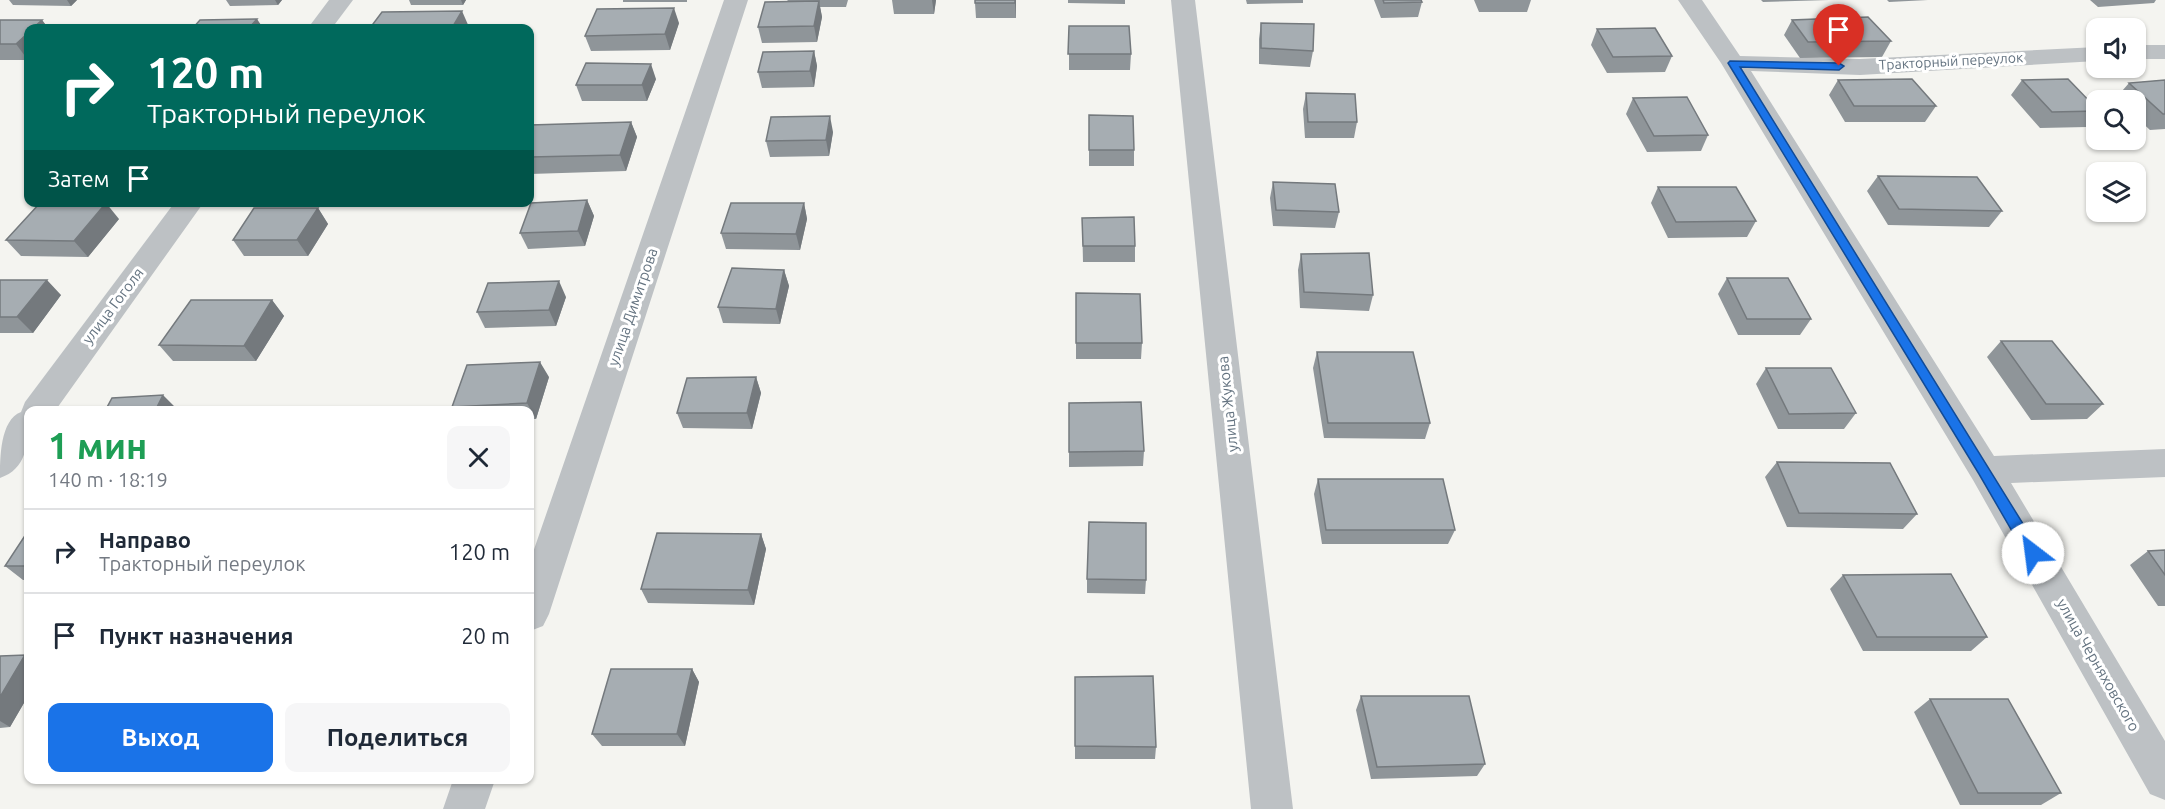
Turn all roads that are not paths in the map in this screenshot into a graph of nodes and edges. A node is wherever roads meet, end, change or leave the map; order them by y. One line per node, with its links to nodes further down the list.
1 (341, 0): 5 (street)
2 (736, 0): 16 (street, улица Димитрова)
3 (1183, 0): 20 (street, улица Жукова)
4 (1690, 0): 9 (street, улица Черняховского)
5 (323, 24)
6 (2146, 52): 7 (street)
7 (2165, 52)
8 (2086, 55): 9 (street, Тракторный переулок)
9 (1733, 63): 15 (street, улица Черняховского)
10 (186, 207): 11 (street, улица Гоголя)
11 (41, 406)
12 (24, 429): 14 (street)
13 (2165, 463): 15 (street)
14 (0, 464)
15 (1984, 470): 17 (street, улица Черняховского)
16 (534, 602)
17 (2165, 780)
18 (473, 784): 19 (street)
19 (464, 809)
20 (1272, 809)

